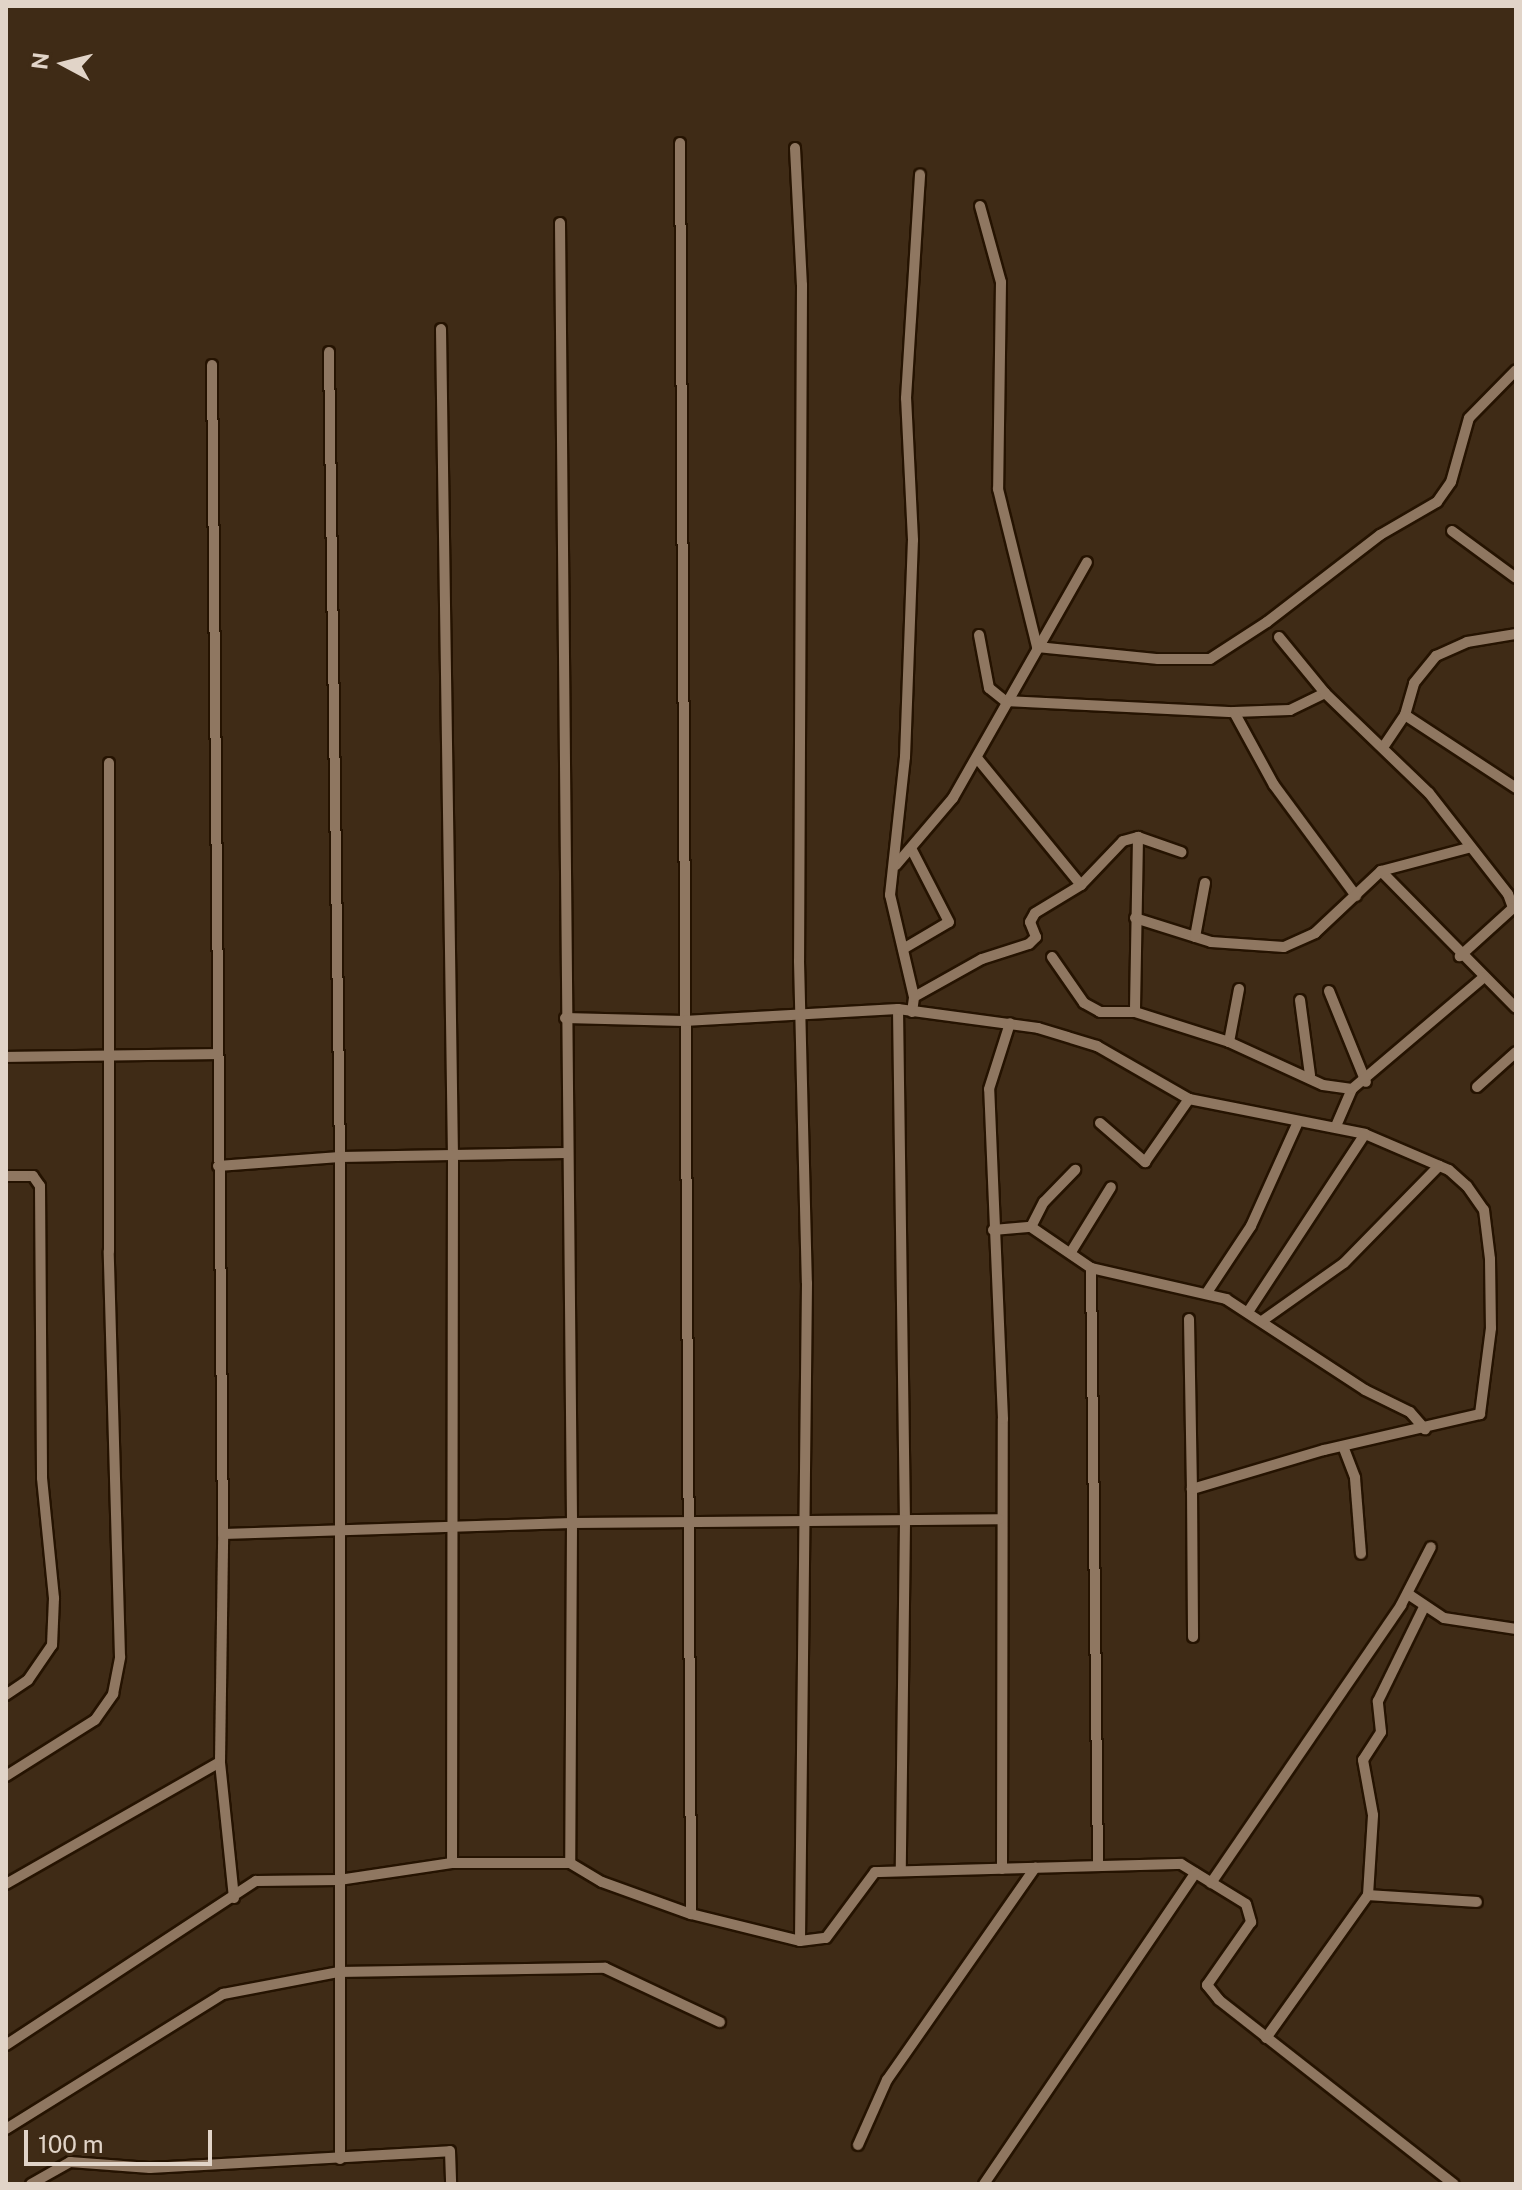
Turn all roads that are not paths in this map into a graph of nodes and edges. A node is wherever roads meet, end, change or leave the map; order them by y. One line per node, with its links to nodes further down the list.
1 (680, 143): 50 (street)
2 (795, 148): 48 (street)
3 (920, 174): 29 (street)
4 (980, 206): 16 (street)
5 (560, 223): 49 (street)
6 (441, 329): 66 (street)
7 (329, 352): 68 (street)
8 (212, 365): 55 (street)
9 (1516, 370): 16 (street)
10 (1452, 531): 12 (street)
11 (1087, 562): 16 (street)
12 (1516, 578)
13 (1516, 634): 20 (street)
14 (979, 635): 18 (street)
15 (1279, 637): 17 (street)
16 (1037, 647): 18 (street)
17 (1325, 693): 19 (street); 21 (street)
18 (1005, 701): 19 (street); 22 (street)
19 (1234, 712): 33 (street)
20 (1405, 715): 21 (street); 24 (street)
21 (1384, 746): 27 (street)
22 (977, 758): 26 (street); 32 (street)
23 (109, 763): 54 (street)
24 (1516, 788)
25 (1138, 837): 28 (street); 32 (street); 34 (street)
26 (911, 848): 29 (street); 36 (street)
27 (1468, 848): 30 (street); 37 (street)
28 (1181, 852)
29 (896, 865): 36 (street)
30 (1381, 871): 33 (street); 37 (street)
31 (1205, 883): 35 (street)
32 (1081, 885): 42 (street)
33 (1356, 896): 35 (street)
34 (1135, 918): 35 (street); 47 (street)
35 (1195, 937)
36 (903, 949): 42 (street)
37 (1460, 956): 39 (street)
38 (1052, 957): 47 (street)
39 (1484, 977): 44 (street); 58 (street)
40 (1239, 989): 52 (street)
41 (1329, 991): 58 (street)
42 (914, 997): 46 (street)
43 (1300, 1000): 57 (street)
44 (1516, 1008)
45 (898, 1009): 46 (street); 48 (street); 87 (street)
46 (912, 1012): 51 (street)
47 (1135, 1012): 52 (street)
48 (800, 1017): 50 (street); 86 (street)
49 (565, 1018): 50 (street); 67 (street)
50 (684, 1021): 89 (street)
51 (1010, 1023): 61 (street); 75 (street)
52 (1229, 1042): 57 (street)
53 (1516, 1052): 59 (street)
54 (107, 1053): 55 (street); 56 (street); 101 (street)
55 (217, 1054): 69 (street)
56 (6, 1057)
57 (1310, 1075): 60 (street)
58 (1366, 1082): 60 (street)
59 (1477, 1087)
60 (1352, 1089): 64 (street)
61 (1189, 1099): 62 (street); 63 (street)
62 (1298, 1122): 64 (street); 78 (street)
63 (1100, 1123)
64 (1336, 1126): 65 (street)
65 (1365, 1134): 70 (street); 79 (street)
66 (453, 1153): 67 (street); 68 (street); 90 (street)
67 (566, 1153): 88 (street)
68 (340, 1157): 69 (street); 91 (street)
69 (218, 1166): 92 (street)
70 (1439, 1166): 81 (street); 82 (street)
71 (1075, 1170): 74 (street)
72 (6, 1176): 99 (street)
73 (1111, 1187): 76 (street)
74 (1031, 1227): 75 (street); 76 (street)
75 (993, 1230): 85 (street)
76 (1071, 1252): 77 (street)
77 (1091, 1268): 78 (street); 104 (street)
78 (1208, 1291): 79 (street)
79 (1248, 1312): 81 (street)
80 (1189, 1319): 84 (street)
81 (1262, 1321): 82 (street)
82 (1425, 1429): 83 (street)
83 (1343, 1446): 84 (street); 94 (street)
84 (1192, 1489): 98 (street)
85 (999, 1519): 87 (street); 106 (street)
86 (807, 1521): 87 (street); 89 (street); 116 (street)
87 (905, 1522): 107 (street)
88 (572, 1523): 89 (street); 90 (street); 103 (street)
89 (690, 1523): 115 (street)
90 (453, 1526): 91 (street); 102 (street)
91 (339, 1533): 92 (street); 109 (street)
92 (223, 1534): 100 (street)
93 (1431, 1547): 95 (street)
94 (1361, 1554)
95 (1408, 1594): 96 (street); 110 (street)
96 (1424, 1607): 97 (street); 112 (street)
97 (1516, 1629)
98 (1193, 1637)
99 (6, 1695)
100 (220, 1762): 111 (street); 113 (street)
101 (6, 1776)
102 (452, 1863): 103 (street); 109 (street)
103 (570, 1863): 115 (street)
104 (1098, 1866): 105 (street); 108 (street)
105 (1035, 1868): 106 (street); 122 (street)
106 (1002, 1869): 107 (street)
107 (901, 1871): 116 (street)
108 (1195, 1873): 110 (street); 126 (street)
109 (339, 1880): 113 (street); 117 (street)
110 (1211, 1883): 119 (street)
111 (6, 1884)
112 (1368, 1895): 114 (street); 119 (street)
113 (234, 1898): 120 (street)
114 (1477, 1902)
115 (691, 1914): 116 (street)
116 (800, 1941)
117 (338, 1972): 118 (street); 121 (street); 123 (street)
118 (720, 2022)
119 (1266, 2038): 127 (street)
120 (6, 2045)
121 (6, 2129)
122 (858, 2145)
123 (340, 2159): 124 (street); 125 (street)
124 (31, 2184)
125 (451, 2184)
126 (984, 2184)
127 (1454, 2184)

